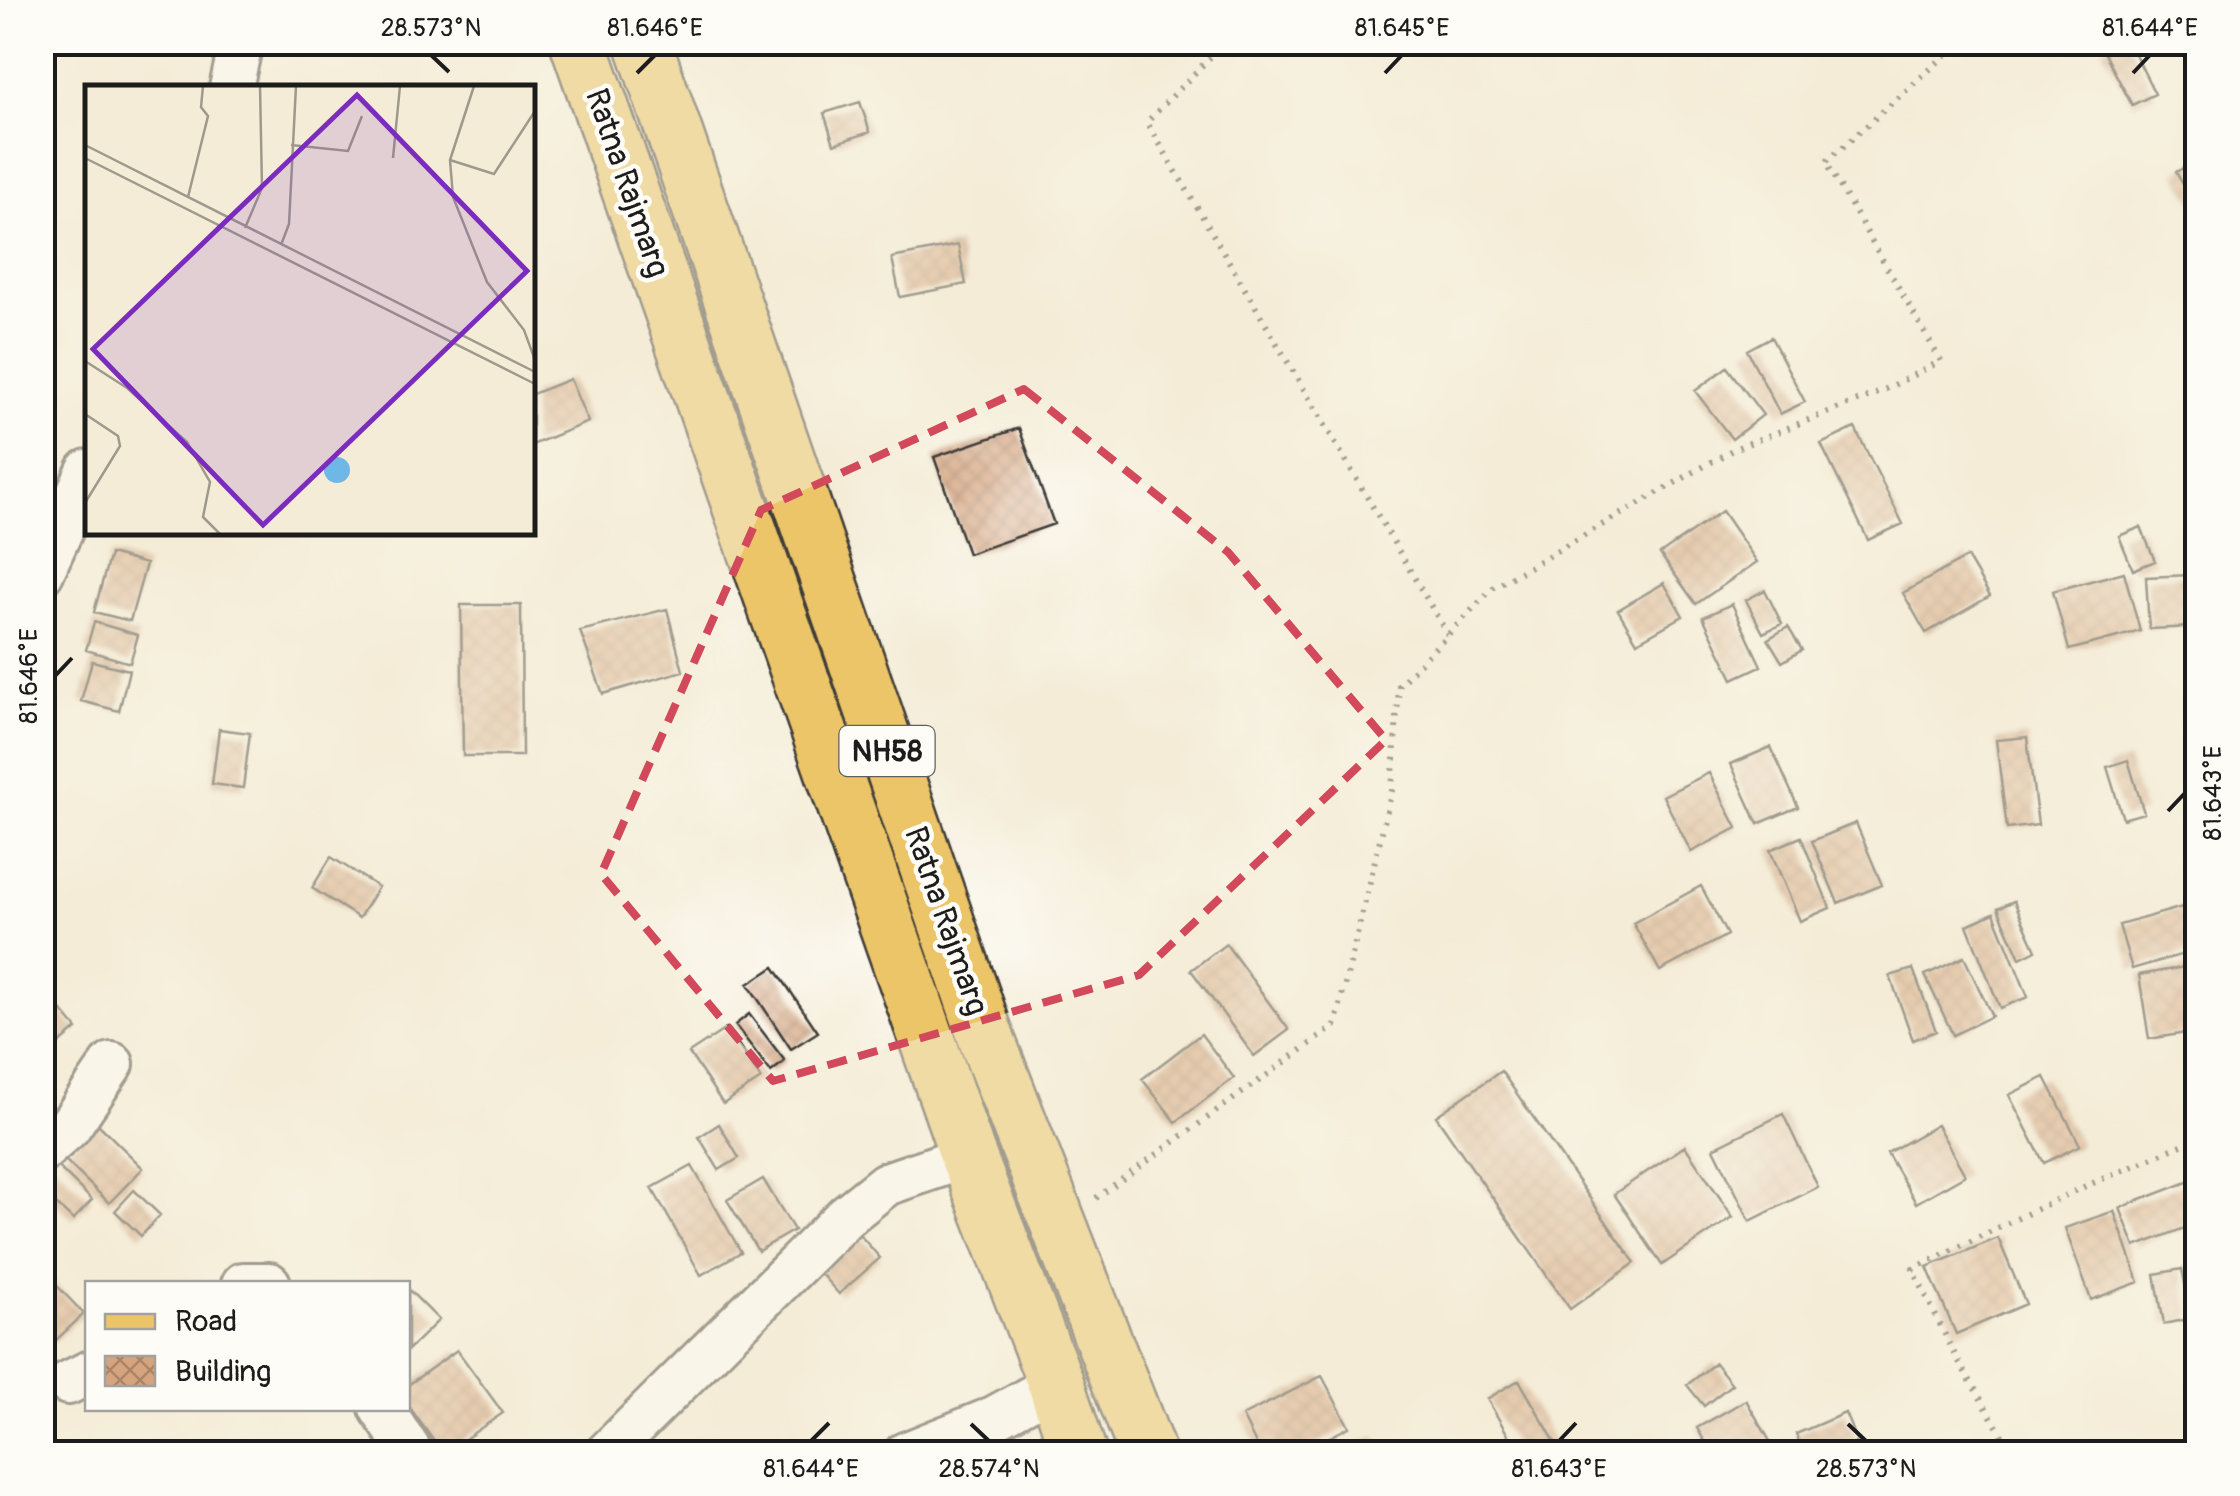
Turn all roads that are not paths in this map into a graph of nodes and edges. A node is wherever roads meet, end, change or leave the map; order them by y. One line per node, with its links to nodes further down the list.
1 (241, 42): 4 (street)
2 (578, 42): 9 (main road, Ratna Rajmarg / NH58)
3 (642, 42): 16 (main road, Ratna Rajmarg / NH58)
4 (232, 85)
5 (85, 478): 6 (street)
6 (42, 573)
7 (112, 1064): 8 (street)
8 (42, 1151)
9 (968, 1156): 10 (main road, Ratna Rajmarg / NH58); 13 (street)
10 (1056, 1384): 14 (street); 15 (main road, Ratna Rajmarg / NH58)
11 (384, 1411): 12 (street)
12 (412, 1454)
13 (606, 1454)
14 (905, 1454)
15 (1079, 1454)
16 (1148, 1454)

